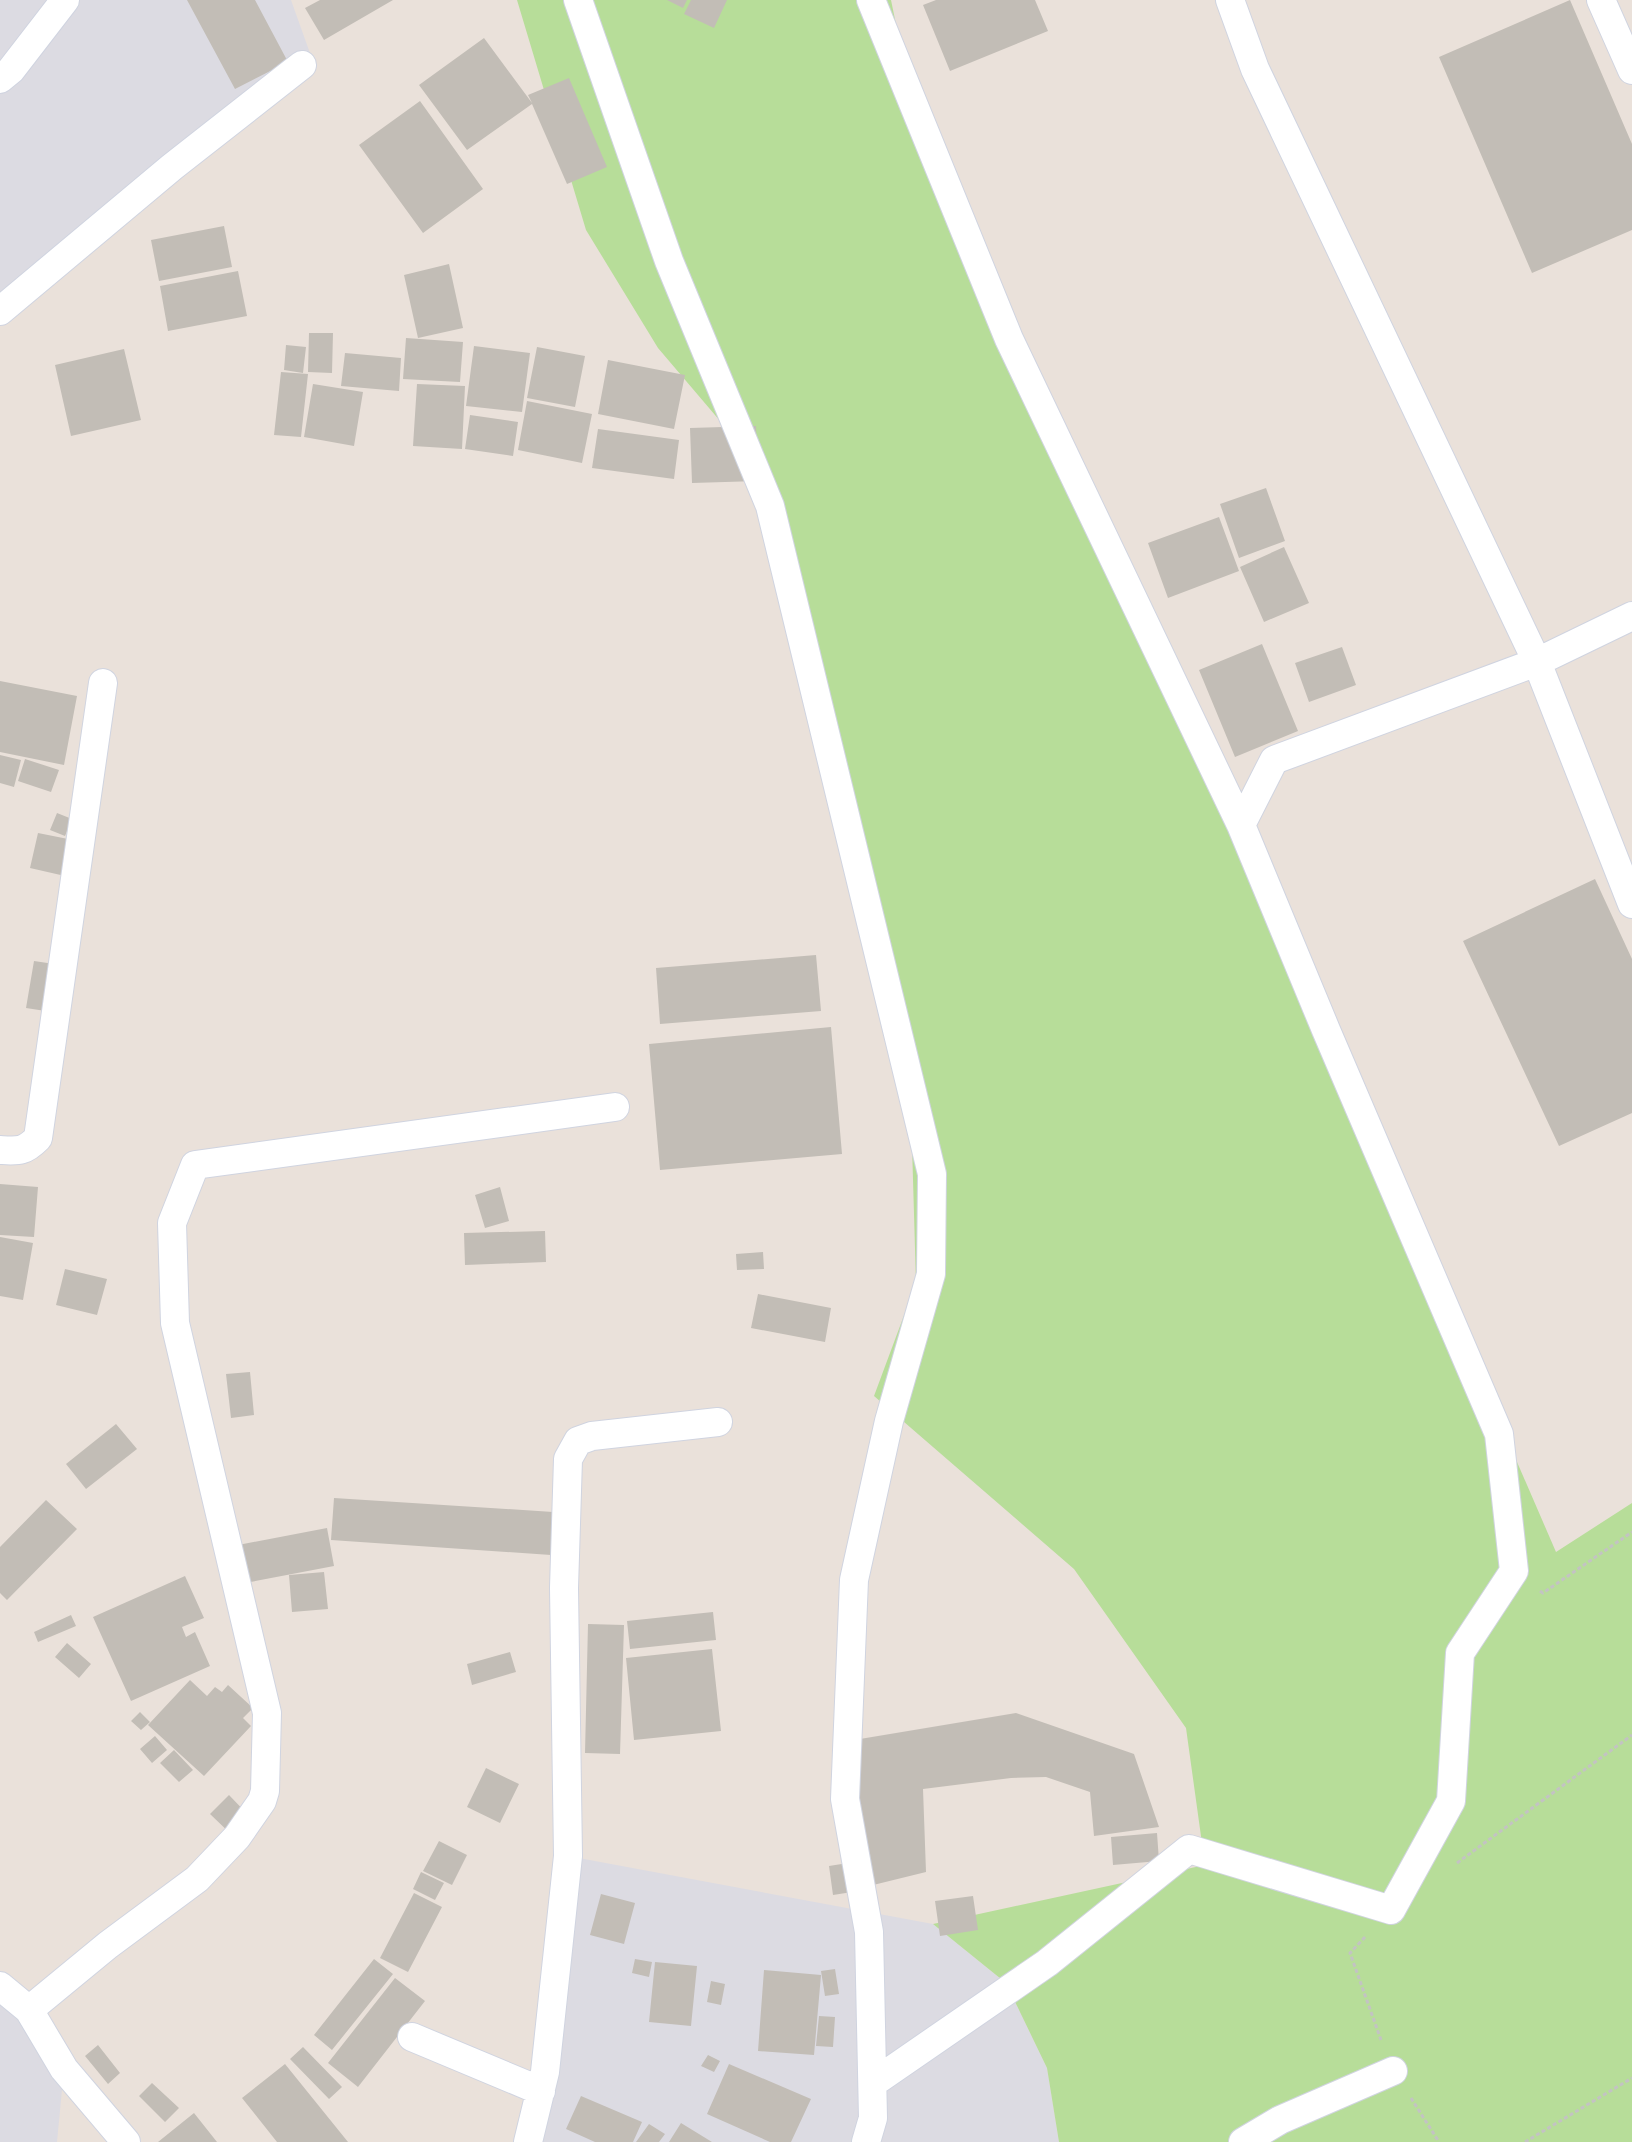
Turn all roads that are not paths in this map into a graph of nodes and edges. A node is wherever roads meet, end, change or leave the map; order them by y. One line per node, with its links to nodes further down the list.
1 (65, 0): 8 (street)
2 (578, 0): 22 (street)
3 (871, 0): 13 (street)
4 (1230, 0): 11 (street)
5 (1600, 0): 7 (street)
6 (302, 65): 9 (street)
7 (1632, 70)
8 (0, 79)
9 (0, 311)
10 (1632, 616): 11 (street)
11 (1537, 662): 13 (street); 14 (street)
12 (102, 683): 16 (street)
13 (1241, 825): 22 (street)
14 (1632, 904)
15 (615, 1107): 19 (street)
16 (0, 1150)
17 (718, 1422): 23 (street)
18 (0, 1986): 19 (street)
19 (29, 2010): 24 (street)
20 (412, 2037): 23 (street)
21 (1393, 2071): 27 (street)
22 (872, 2083): 26 (street)
23 (541, 2091): 25 (street)
24 (126, 2142)
25 (528, 2142)
26 (866, 2142)
27 (1243, 2142)

